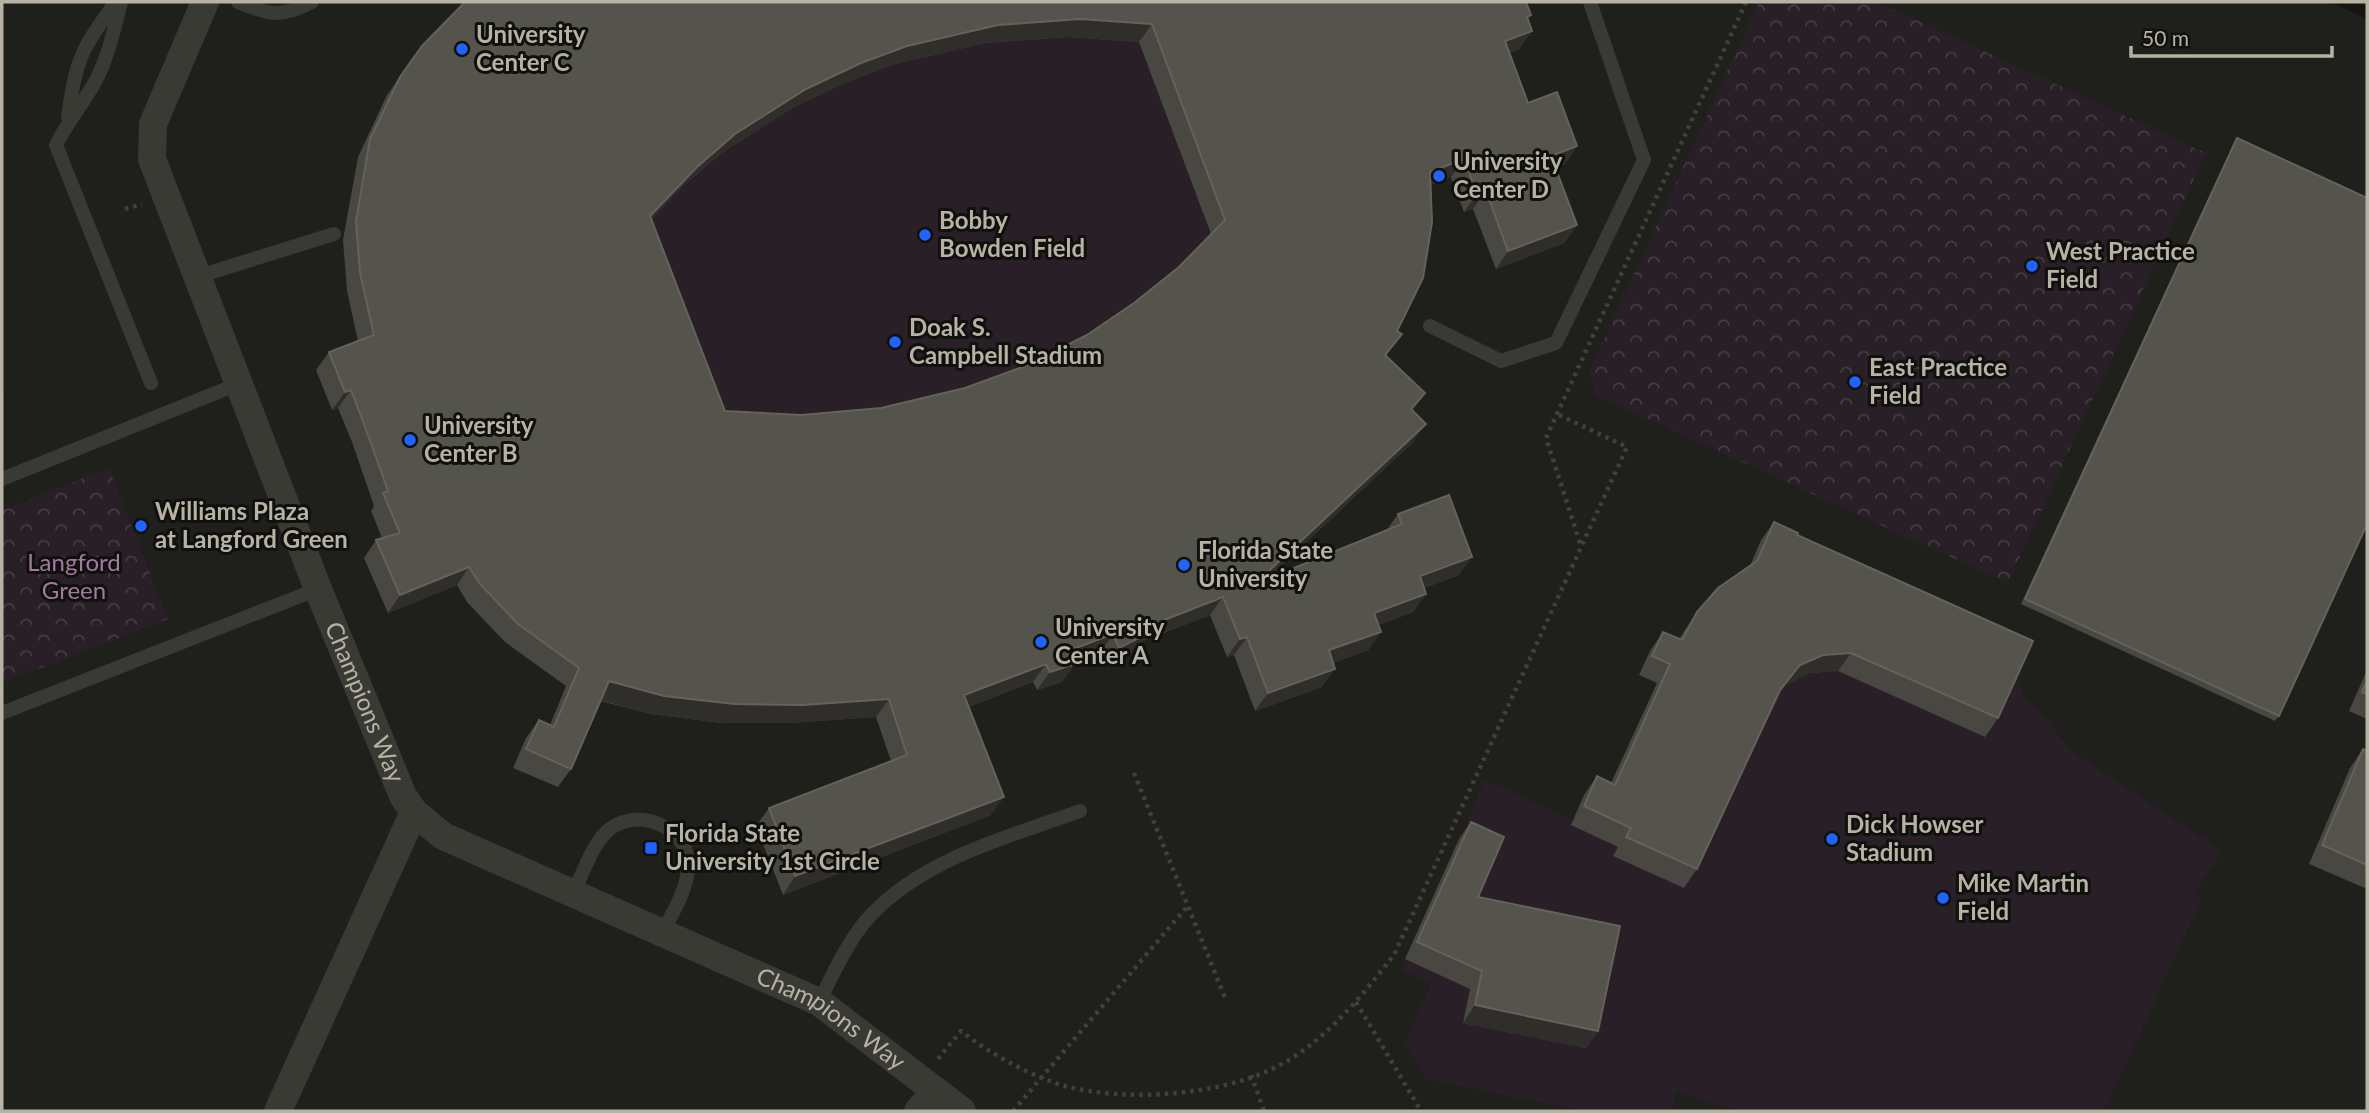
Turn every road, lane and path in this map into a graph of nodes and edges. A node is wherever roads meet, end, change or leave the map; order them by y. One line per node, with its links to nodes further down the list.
1 (118, 2): 7 (lane); 7 (lane)
2 (205, 2): 11 (street, Champions Way)
3 (238, 2): 4 (lane)
4 (312, 2)
5 (1590, 2): 12 (lane)
6 (1746, 2): 15 (path)
7 (68, 119): 13 (lane)
8 (149, 201): 9 (path)
9 (125, 209)
10 (334, 234): 11 (lane)
11 (196, 277): 14 (street, Champions Way)
12 (1430, 326)
13 (151, 383)
14 (238, 384): 16 (lane); 18 (street, Champions Way)
15 (1557, 414): 17 (path); 17 (path)
16 (2, 479)
17 (1581, 544): 28 (path)
18 (317, 589): 19 (lane); 22 (street, Champions Way)
19 (2, 713)
20 (1134, 773): 24 (path)
21 (1080, 811): 27 (lane)
22 (414, 812): 23 (street, Champions Way); 33 (street)
23 (573, 893): 25 (street, Champions Way); 25 (lane)
24 (1186, 908): 26 (path); 31 (path)
25 (662, 933): 27 (street, Champions Way)
26 (1226, 1000)
27 (819, 1002): 32 (street, Champions Way)
28 (1356, 1002): 30 (path); 37 (path)
29 (937, 1059): 31 (path)
30 (1251, 1075): 31 (path); 36 (path)
31 (1042, 1076): 35 (path)
32 (927, 1101): 34 (street, Champions Way)
33 (278, 1111)
34 (962, 1111)
35 (1013, 1111)
36 (1264, 1111)
37 (1422, 1111)

